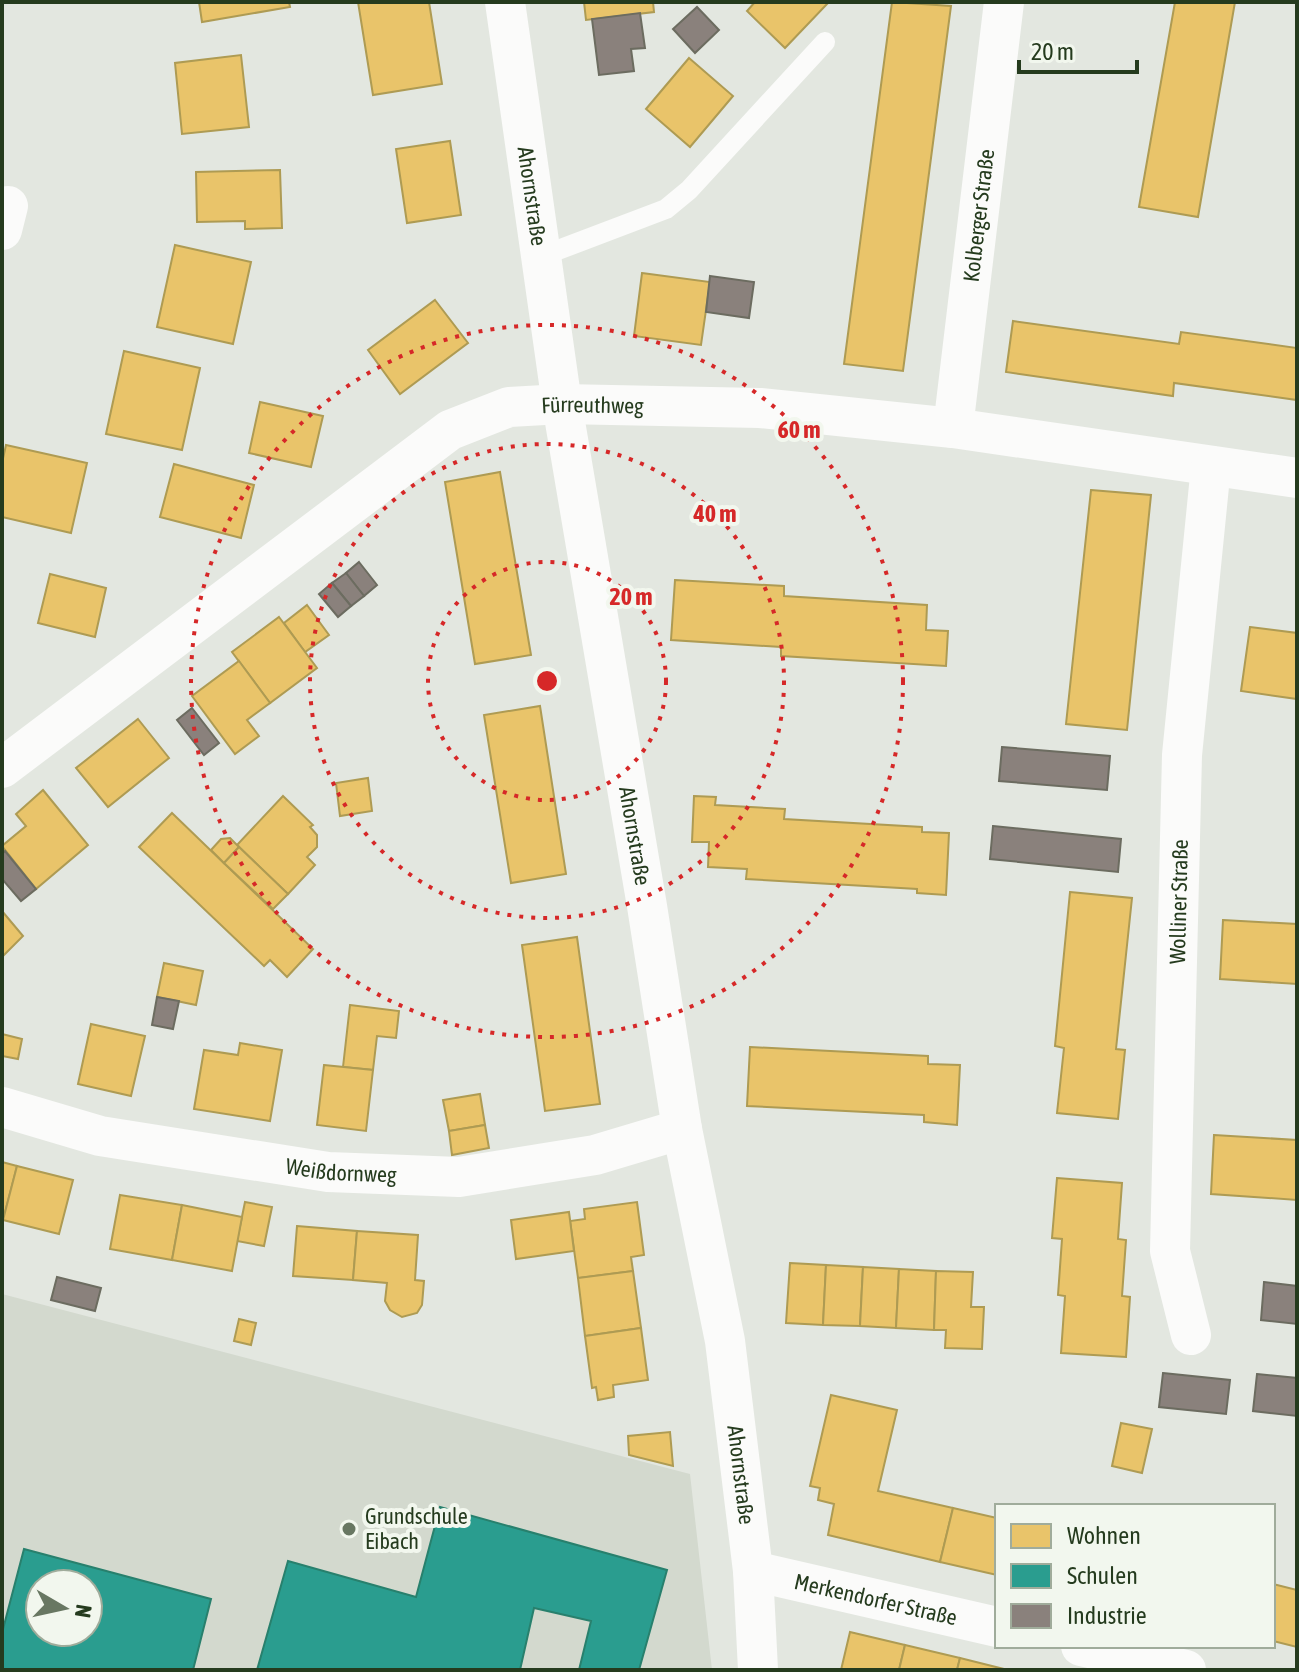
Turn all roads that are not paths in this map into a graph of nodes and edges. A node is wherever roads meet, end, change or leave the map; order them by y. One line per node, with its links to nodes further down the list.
1 (505, 2): 4 (street, Ahornstraße)
2 (1004, 2): 6 (street, Kolberger Straße)
3 (825, 42): 4 (lane)
4 (542, 256): 5 (street, Ahornstraße)
5 (562, 404): 6 (street, Fürreuthweg); 9 (street, Fürreuthweg); 11 (street, Ahornstraße)
6 (953, 428): 7 (street, Fürreuthweg)
7 (1211, 466): 8 (street, Fürreuthweg); 12 (street, Wolliner Straße)
8 (1297, 478)
9 (2, 768)
10 (2, 1107): 11 (street, Weißdornweg)
11 (682, 1129): 13 (street, Ahornstraße)
12 (1191, 1335)
13 (753, 1571): 14 (street, Merkendorfer Straße); 16 (street, Ahornstraße)
14 (995, 1627)
15 (1090, 1648): 17 (street)
16 (758, 1670)
17 (1186, 1670)

